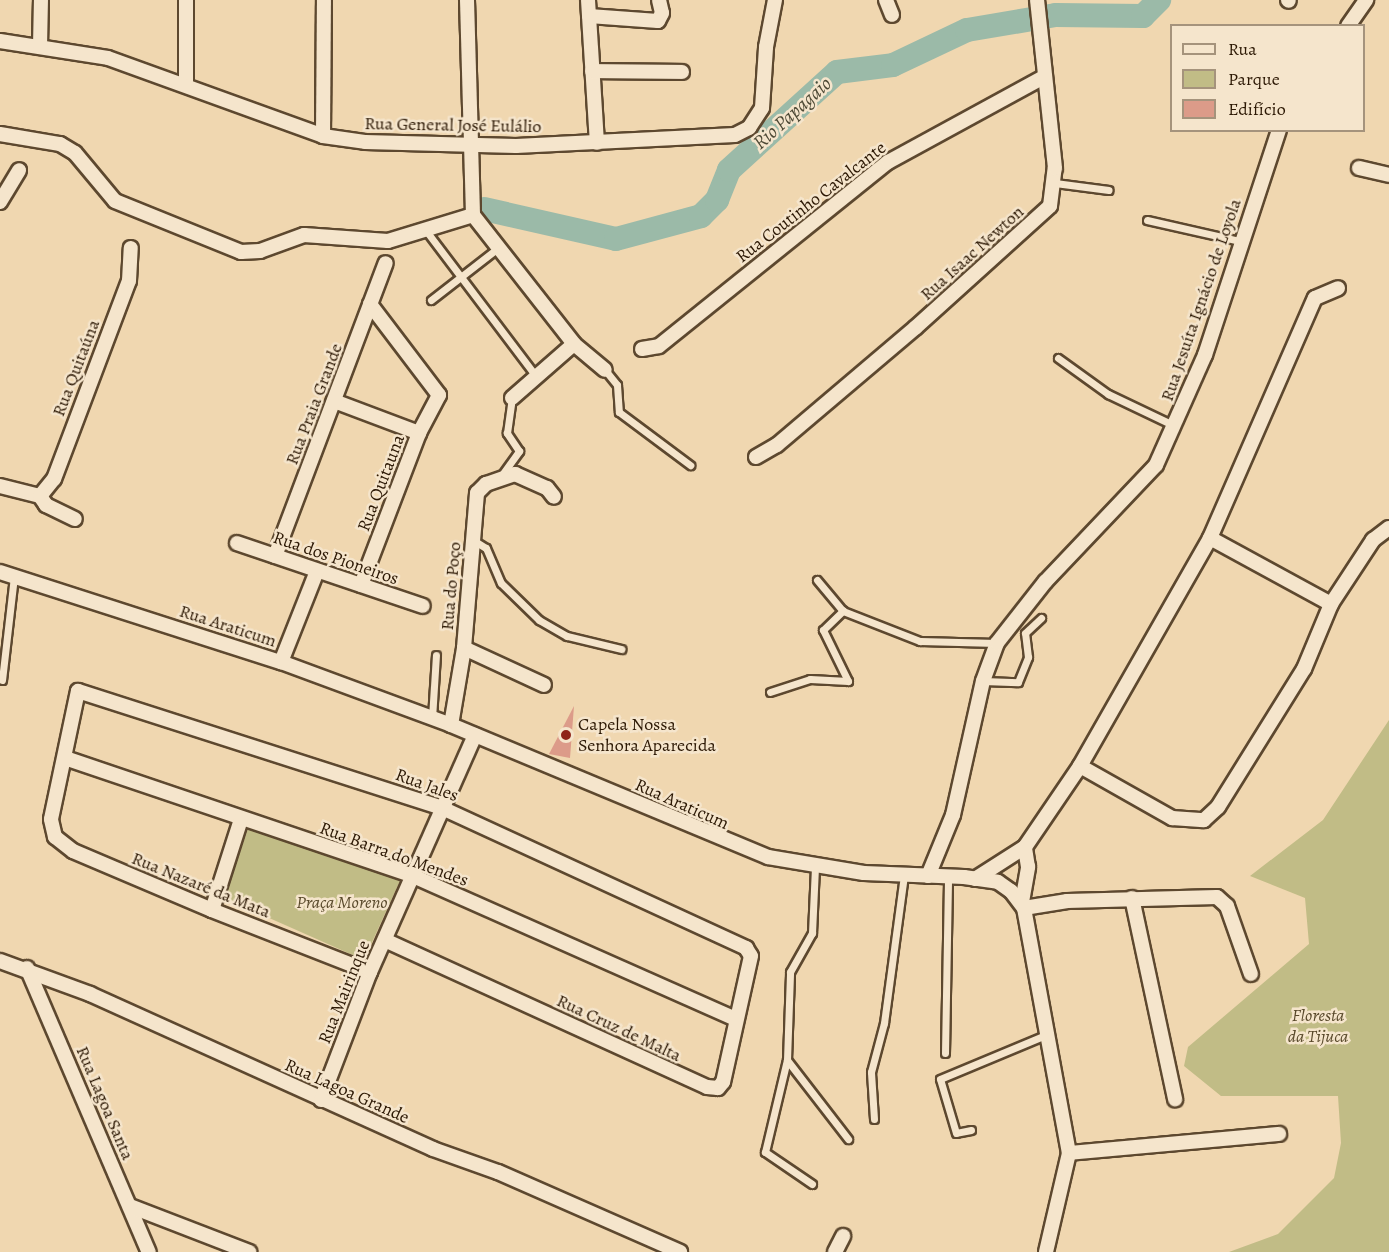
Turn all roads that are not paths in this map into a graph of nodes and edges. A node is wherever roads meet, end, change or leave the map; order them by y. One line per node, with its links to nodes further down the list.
1 (41, 0): 15 (street)
2 (186, 0): 19 (street)
3 (324, 0): 22 (street)
4 (466, 0): 24 (street)
5 (588, 0): 12 (street)
6 (659, 0): 12 (street)
7 (775, 0): 23 (street, Rua General José Eulálio)
8 (886, 0): 11 (street)
9 (1366, 0): 13 (street)
10 (1038, 3): 18 (street, Rua Isaac Newton)
11 (892, 15)
12 (589, 16): 16 (street)
13 (1349, 24)
14 (0, 41): 15 (street, Rua General José Eulálio)
15 (40, 46): 19 (street, Rua General José Eulálio)
16 (592, 70): 17 (street); 23 (street)
17 (682, 72)
18 (1044, 77): 28 (street, Rua Isaac Newton); 43 (street, Rua Coutinho Cavalcante)
19 (186, 83): 22 (street, Rua General José Eulálio)
20 (1278, 132): 34 (street, Rua Jesuíta Ignácio de Loyola)
21 (0, 134): 33 (street)
22 (323, 136): 24 (street, Rua General José Eulálio)
23 (597, 142): 24 (street, Rua General José Eulálio)
24 (468, 144): 31 (street)
25 (1359, 168): 27 (street)
26 (19, 170): 30 (street)
27 (1389, 175)
28 (1055, 183): 29 (lane); 51 (street, Rua Isaac Newton)
29 (1109, 190)
30 (0, 202)
31 (473, 215): 33 (street); 35 (street)
32 (1147, 220): 34 (lane)
33 (427, 232): 38 (lane)
34 (1245, 242): 49 (street, Rua Jesuíta Ignácio de Loyola)
35 (500, 247): 38 (lane); 42 (street)
36 (131, 248): 55 (street, Rua Quitaúna)
37 (386, 263): 41 (street, Rua Praia Grande)
38 (461, 276): 40 (lane); 46 (lane)
39 (1338, 288): 59 (street)
40 (431, 300)
41 (370, 304): 48 (street, Rua Praia Grande); 50 (street, Rua Quitauna)
42 (574, 344): 45 (street); 46 (street)
43 (642, 349)
44 (1058, 358): 49 (lane)
45 (605, 370): 52 (lane)
46 (535, 375): 47 (street)
47 (512, 399): 53 (lane)
48 (334, 401): 50 (street); 62 (street, Rua Praia Grande)
49 (1176, 426): 72 (street, Rua Jesuíta Ignácio de Loyola)
50 (419, 433): 67 (street, Rua Quitauna)
51 (756, 457)
52 (690, 465)
53 (500, 477): 56 (street, Rua do Poço); 60 (street, Rua do Poço)
54 (0, 486): 55 (street)
55 (40, 496): 57 (street)
56 (554, 497)
57 (75, 519)
58 (1389, 528): 68 (street)
59 (1210, 538): 68 (street); 85 (street)
60 (473, 540): 73 (street, Rua do Poço); 74 (lane)
61 (237, 543): 62 (street, Rua dos Pioneiros)
62 (275, 556): 63 (street, Rua dos Pioneiros)
63 (317, 571): 67 (street, Rua dos Pioneiros); 76 (street)
64 (0, 572): 65 (street, Rua Araticum)
65 (14, 577): 76 (street, Rua Araticum); 77 (lane)
66 (817, 580): 70 (lane)
67 (361, 585): 69 (street, Rua dos Pioneiros)
68 (1331, 604): 85 (street)
69 (423, 606)
70 (843, 611): 72 (lane); 80 (lane)
71 (1041, 618): 78 (lane)
72 (997, 643): 78 (street, Rua Jesuíta Ignácio de Loyola)
73 (464, 648): 79 (street); 82 (street, Rua do Poço)
74 (621, 649)
75 (436, 655): 81 (lane)
76 (281, 662): 81 (street, Rua Araticum)
77 (2, 680)
78 (983, 681): 92 (street, Rua Jesuíta Ignácio de Loyola)
79 (544, 685)
80 (770, 692)
81 (432, 718): 82 (street, Rua Araticum)
82 (451, 725): 83 (street, Rua Araticum)
83 (475, 735): 86 (street, Rua Mairinque); 89 (street, Rua Araticum)
84 (65, 758): 86 (street, Rua Jales); 87 (street, Rua Barra do Mendes); 97 (street, Rua Nazaré da Mata)
85 (1080, 766): 88 (street)
86 (442, 808): 91 (street, Rua Mairinque); 99 (street, Rua Jales)
87 (241, 819): 91 (street, Rua Barra do Mendes); 97 (street)
88 (1025, 847): 94 (street); 96 (street)
89 (815, 867): 90 (street, Rua Araticum); 107 (lane)
90 (904, 875): 92 (street, Rua Araticum); 110 (lane)
91 (413, 876): 98 (street, Rua Mairinque); 104 (street, Rua Barra do Mendes)
92 (928, 876): 93 (street, Rua Araticum)
93 (948, 877): 94 (street, Rua Araticum); 106 (lane)
94 (975, 879): 96 (street, Rua Araticum)
95 (1132, 898): 96 (street); 103 (street); 108 (street)
96 (1023, 905): 105 (street)
97 (212, 910): 102 (street, Rua Nazaré da Mata)
98 (385, 940): 102 (street, Rua Mairinque); 104 (street, Rua Cruz de Malta)
99 (750, 958): 104 (street, Rua Cruz de Malta)
100 (0, 961): 101 (street, Rua Lagoa Grande)
101 (27, 968): 109 (street, Rua Lagoa Grande); 116 (street, Rua Lagoa Santa)
102 (370, 972): 109 (street, Rua Mairinque)
103 (1251, 974)
104 (736, 1019)
105 (1048, 1034): 111 (lane); 114 (street)
106 (945, 1053)
107 (787, 1060): 113 (lane); 115 (lane)
108 (1175, 1099)
109 (321, 1100): 120 (street, Rua Lagoa Grande)
110 (874, 1119)
111 (971, 1130)
112 (1279, 1134): 114 (street)
113 (848, 1139)
114 (1069, 1153): 122 (street)
115 (812, 1184)
116 (130, 1206): 118 (street, Rua Lagoa Santa); 119 (street)
117 (843, 1236): 121 (street)
118 (149, 1252)
119 (249, 1252)
120 (680, 1252)
121 (835, 1252)
122 (1046, 1252)

